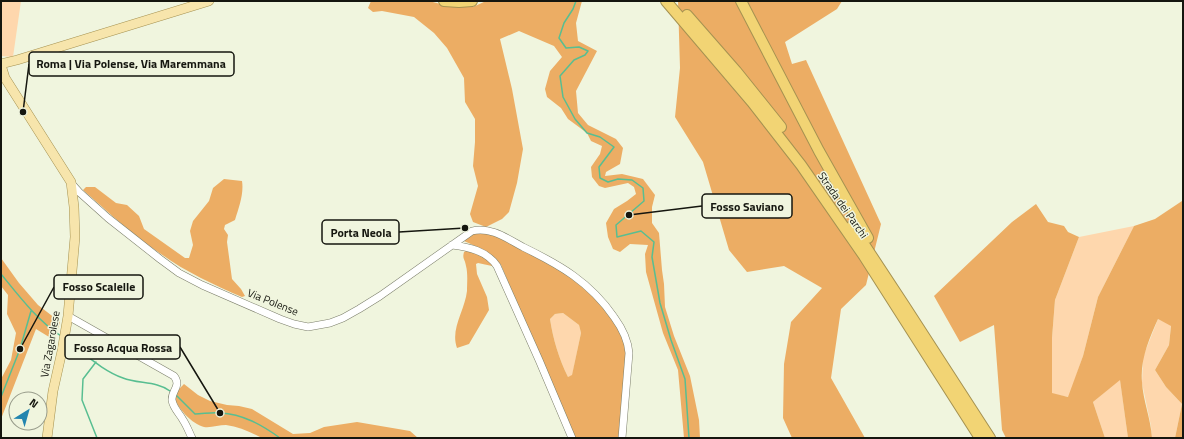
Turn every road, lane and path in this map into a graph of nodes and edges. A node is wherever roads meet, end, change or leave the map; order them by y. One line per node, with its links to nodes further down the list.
1 (210, 1): 7 (main road)
2 (444, 1): 3 (highway)
3 (472, 1)
4 (666, 1): 8 (highway, Strada dei Parchi)
5 (676, 1): 8 (highway, Strada dei Parchi)
6 (741, 1): 11 (highway)
7 (1, 64): 9 (main road, Via Polense)
8 (734, 74): 11 (highway, Strada dei Parchi); 17 (highway, Strada dei Parchi)
9 (71, 182): 10 (street, Via Polense); 12 (main road, Via Zagarolese)
10 (452, 245): 15 (street); 16 (street, Via Polense)
11 (904, 305): 18 (highway, Strada dei Parchi)
12 (68, 316): 13 (main road, Via Zagarolese); 14 (street)
13 (47, 438)
14 (192, 438)
15 (572, 438)
16 (622, 438)
17 (980, 438)
18 (990, 438)

